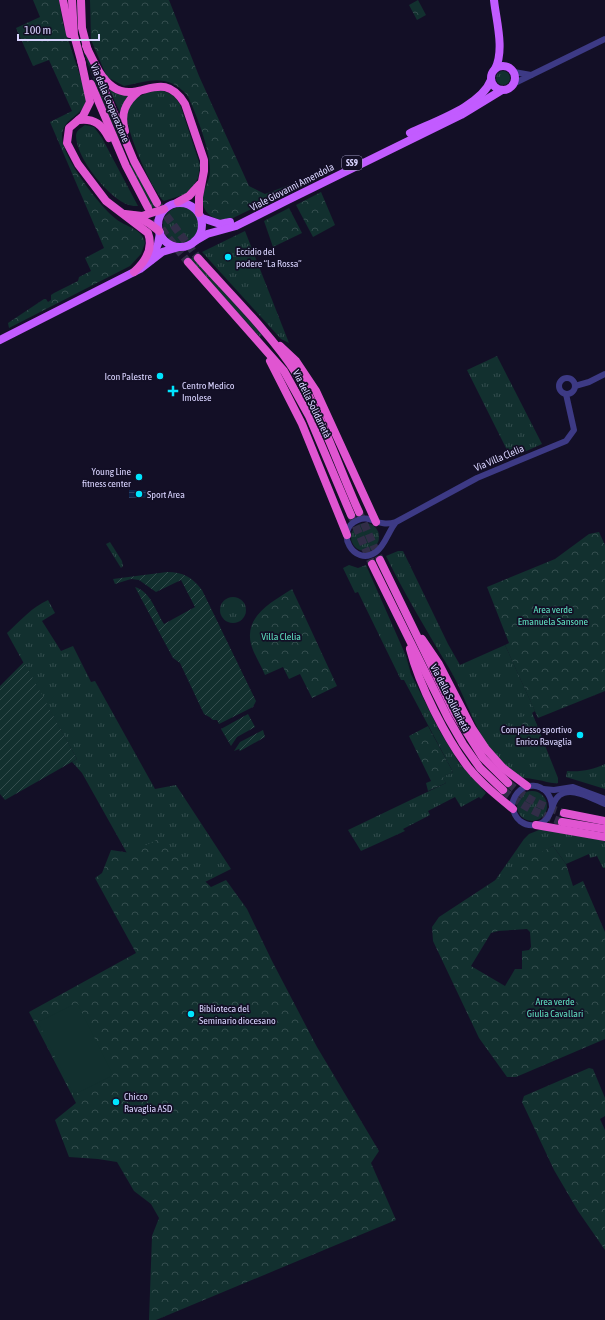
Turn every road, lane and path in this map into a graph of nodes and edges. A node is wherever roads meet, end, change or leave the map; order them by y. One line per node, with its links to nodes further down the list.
1 (63, 0): 8 (highway)
2 (72, 0): 8 (highway, Via della Cooperazione)
3 (81, 0): 7 (highway, Via della Cooperazione)
4 (494, 0): 6 (main road, SS9)
5 (605, 39): 11 (street, Viale Giovanni Amendola)
6 (499, 41): 9 (main road, SS9); 10 (main road, SS9)
7 (86, 46): 15 (highway); 17 (highway, Via della Cooperazione)
8 (80, 59): 16 (highway); 18 (highway, Via della Cooperazione)
9 (495, 69): 10 (main road); 12 (main road, Viale Giovanni Amendola / SS9)
10 (512, 69): 11 (street); 13 (main road, SS9)
11 (533, 75): 13 (street, Viale Giovanni Amendola / SS9)
12 (491, 80): 14 (main road); 25 (main road, Viale Giovanni Amendola / SS9)
13 (515, 83): 14 (main road, Viale Giovanni Amendola / SS9)
14 (502, 90): 28 (main road, Viale Giovanni Amendola / SS9)
15 (139, 91): 17 (highway); 19 (highway)
16 (79, 120): 18 (highway); 24 (highway)
17 (134, 161): 21 (highway, Via della Cooperazione)
18 (126, 166): 22 (highway, Via della Cooperazione)
19 (201, 184): 20 (highway); 25 (highway)
20 (178, 202): 23 (main road); 25 (main road, SS9)
21 (157, 203)
22 (148, 208)
23 (164, 209): 26 (highway); 27 (main road)
24 (119, 211): 26 (highway); 33 (highway)
25 (201, 215): 28 (main road)
26 (135, 216): 27 (highway)
27 (159, 232): 29 (main road); 32 (main road)
28 (195, 241): 29 (main road, SS9)
29 (179, 247): 32 (main road, SS9)
30 (198, 258): 34 (highway, Via della Solidarietà)
31 (188, 262): 35 (highway, Via della Solidarietà)
32 (147, 265): 33 (main road, SS9)
33 (134, 272): 36 (main road, SS9)
34 (257, 325): 35 (highway, Via della Solidarietà); 41 (highway)
35 (247, 330): 42 (highway)
36 (0, 340)
37 (605, 374): 38 (street)
38 (575, 386): 39 (street); 39 (street, Via Villa Clelia)
39 (566, 394): 40 (street, Via Villa Clelia)
40 (396, 522): 41 (street, Via Villa Clelia); 43 (street, Via Villa Clelia)
41 (377, 523): 42 (street, Via Villa Clelia); 43 (street)
42 (346, 535): 43 (street, Via Villa Clelia)
43 (383, 542)
44 (402, 606): 45 (highway, Via della Solidarietà); 46 (highway, Via della Solidarietà); 47 (highway)
45 (407, 635): 49 (highway, Via della Solidarietà); 53 (highway)
46 (508, 783)
47 (527, 786): 48 (street); 53 (street)
48 (543, 789): 50 (street); 52 (street)
49 (502, 790)
50 (605, 798)
51 (605, 804): 52 (street)
52 (552, 807): 55 (street)
53 (513, 809): 55 (street)
54 (605, 821): 56 (highway)
55 (536, 825): 57 (highway)
56 (605, 829)
57 (605, 837)

